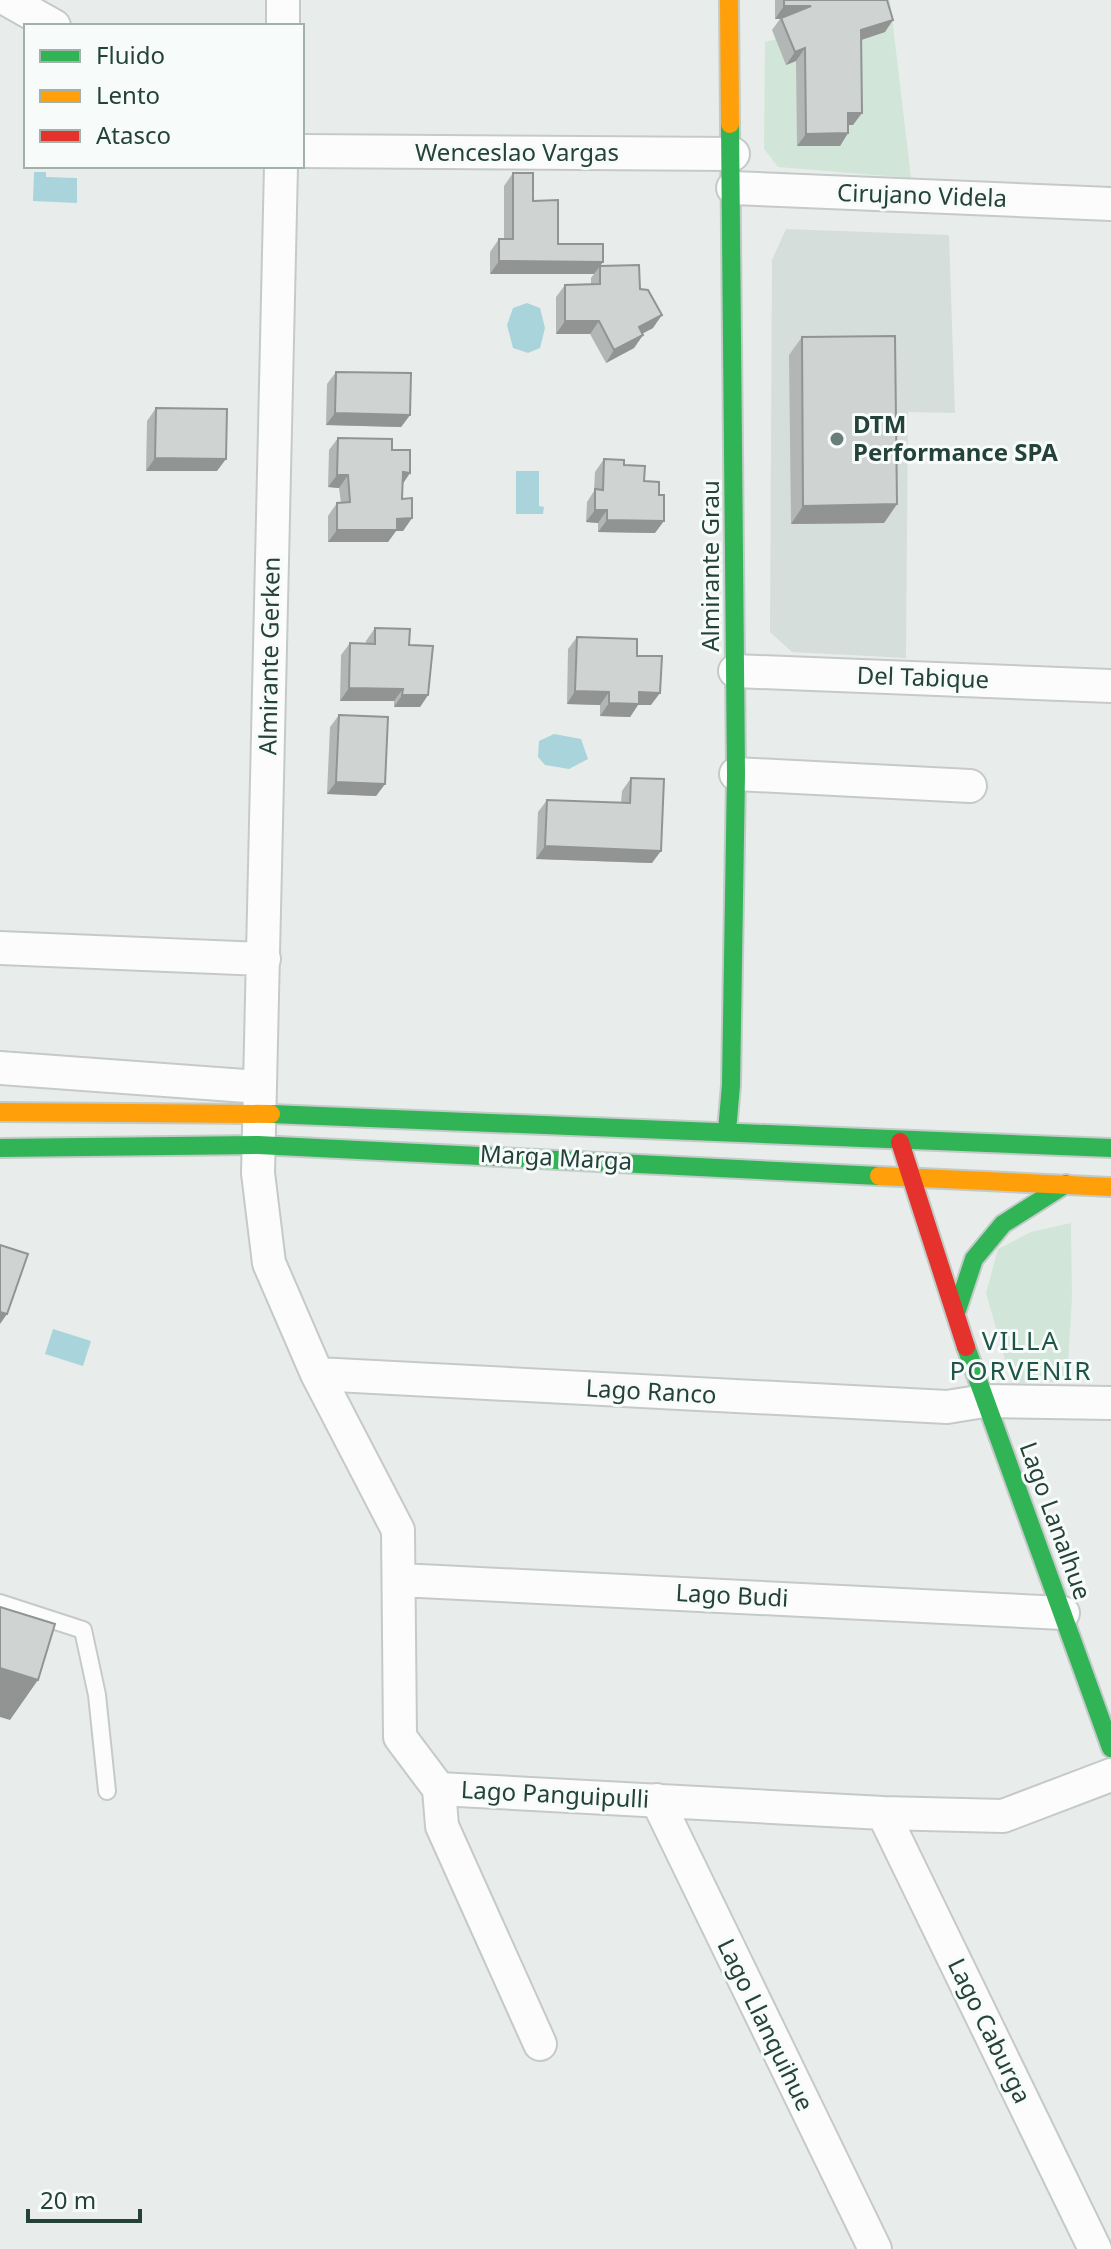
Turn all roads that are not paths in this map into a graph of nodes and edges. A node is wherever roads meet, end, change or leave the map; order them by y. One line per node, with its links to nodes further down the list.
1 (8, 0): 4 (street)
2 (283, 0): 5 (street)
3 (729, 0): 7 (main road, Almirante Grau)
4 (50, 24)
5 (283, 24)
6 (304, 151): 7 (street, Wenceslao Vargas)
7 (733, 154): 9 (main road, Almirante Grau)
8 (281, 168): 16 (street, Almirante Gerken)
9 (733, 188): 10 (street, Cirujano Videla); 11 (main road, Almirante Grau)
10 (1111, 204)
11 (735, 671): 12 (street, Del Tabique); 13 (main road, Almirante Grau)
12 (1111, 686)
13 (736, 774): 14 (street); 20 (main road, Almirante Grau)
14 (970, 786)
15 (0, 948): 16 (street)
16 (264, 959): 19 (street, Almirante Gerken)
17 (0, 1068): 19 (street, Marga Marga)
18 (0, 1112): 19 (main road, Marga Marga)
19 (258, 1115): 20 (main road, Marga Marga); 22 (main road, Marga Marga); 24 (main road, Marga Marga); 30 (street, Lago Panguipulli)
20 (727, 1131): 21 (main road, Marga Marga); 24 (main road); 25 (main road)
21 (900, 1139): 23 (main road, Marga Marga); 26 (main road, Lago Lanalhue)
22 (0, 1148)
23 (1111, 1148)
24 (632, 1162): 25 (main road, Marga Marga)
25 (790, 1170): 26 (main road, Marga Marga)
26 (910, 1176): 27 (main road, Marga Marga); 29 (main road, Lago Lanalhue)
27 (1066, 1184): 28 (main road, Marga Marga); 29 (main road)
28 (1111, 1187)
29 (957, 1310): 31 (main road, Lago Lanalhue)
30 (317, 1374): 31 (street, Lago Ranco); 33 (street, Lago Panguipulli)
31 (984, 1401): 32 (street, Lago Ranco); 35 (main road, Lago Lanalhue)
32 (1111, 1403)
33 (400, 1580): 35 (street, Lago Budi); 38 (street, Lago Panguipulli)
34 (0, 1603): 39 (lane)
35 (1063, 1613): 36 (main road, Lago Lanalhue)
36 (1111, 1748)
37 (1111, 1775): 41 (street, Lago Panguipulli)
38 (439, 1789): 40 (street, Lago Panguipulli); 42 (street)
39 (107, 1791)
40 (657, 1800): 41 (street, Lago Panguipulli); 43 (street, Lago Llanquihue)
41 (883, 1813): 44 (street, Lago Caburga)
42 (540, 2044)
43 (875, 2249)
44 (1095, 2249)

